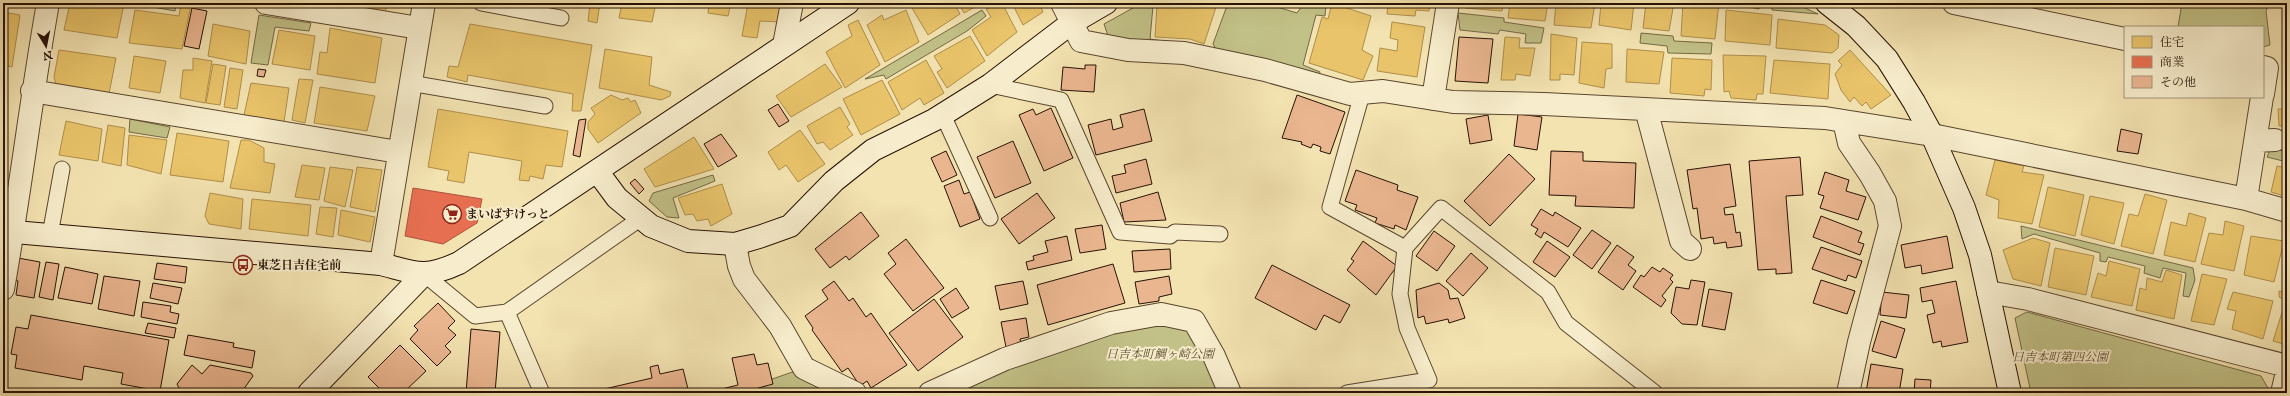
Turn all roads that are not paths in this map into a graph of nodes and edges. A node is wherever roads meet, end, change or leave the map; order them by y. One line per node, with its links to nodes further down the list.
1 (48, 3): 22 (street)
2 (266, 3): 15 (street)
3 (424, 3): 15 (street)
4 (481, 3): 13 (lane)
5 (792, 3): 17 (street)
6 (848, 3): 17 (street)
7 (1062, 3): 14 (street)
8 (1106, 3): 14 (street)
9 (1448, 3): 25 (street)
10 (1827, 3): 30 (street)
11 (1954, 3): 12 (street)
12 (2011, 9): 16 (street)
13 (561, 18)
14 (1070, 24): 20 (street); 23 (street)
15 (419, 28): 19 (street)
16 (2124, 39)
17 (784, 46): 33 (street)
18 (2264, 67): 21 (street)
19 (410, 83): 26 (lane); 31 (street)
20 (990, 85): 28 (street); 39 (lane)
21 (2264, 88)
22 (32, 91): 31 (street); 38 (street)
23 (1362, 94): 25 (street); 42 (lane)
24 (2262, 98): 34 (street)
25 (1433, 99): 27 (street)
26 (545, 106)
27 (1646, 110): 29 (street); 43 (street)
28 (942, 115): 37 (lane); 41 (street)
29 (1844, 121): 30 (street); 58 (street)
30 (1932, 135): 34 (street); 47 (street)
31 (398, 152): 44 (street)
32 (62, 169): 40 (lane)
33 (597, 171): 36 (street); 45 (street)
34 (2246, 199): 35 (street)
35 (2287, 211)
36 (641, 218): 41 (street); 48 (lane)
37 (990, 218)
38 (8, 232): 40 (street); 46 (street)
39 (1220, 234)
40 (50, 235): 44 (street)
41 (735, 244): 53 (street)
42 (1406, 248): 56 (lane); 57 (lane)
43 (1690, 249)
44 (381, 264): 45 (street)
45 (424, 274): 48 (lane); 51 (street)
46 (3, 289)
47 (1988, 292): 49 (street); 59 (street)
48 (507, 312): 52 (lane)
49 (2287, 366)
50 (2287, 372): 60 (street)
51 (309, 393)
52 (542, 393)
53 (855, 393)
54 (930, 393): 55 (street)
55 (1230, 393)
56 (1347, 393)
57 (1655, 393)
58 (1848, 393)
59 (2010, 393)
60 (2282, 393)

